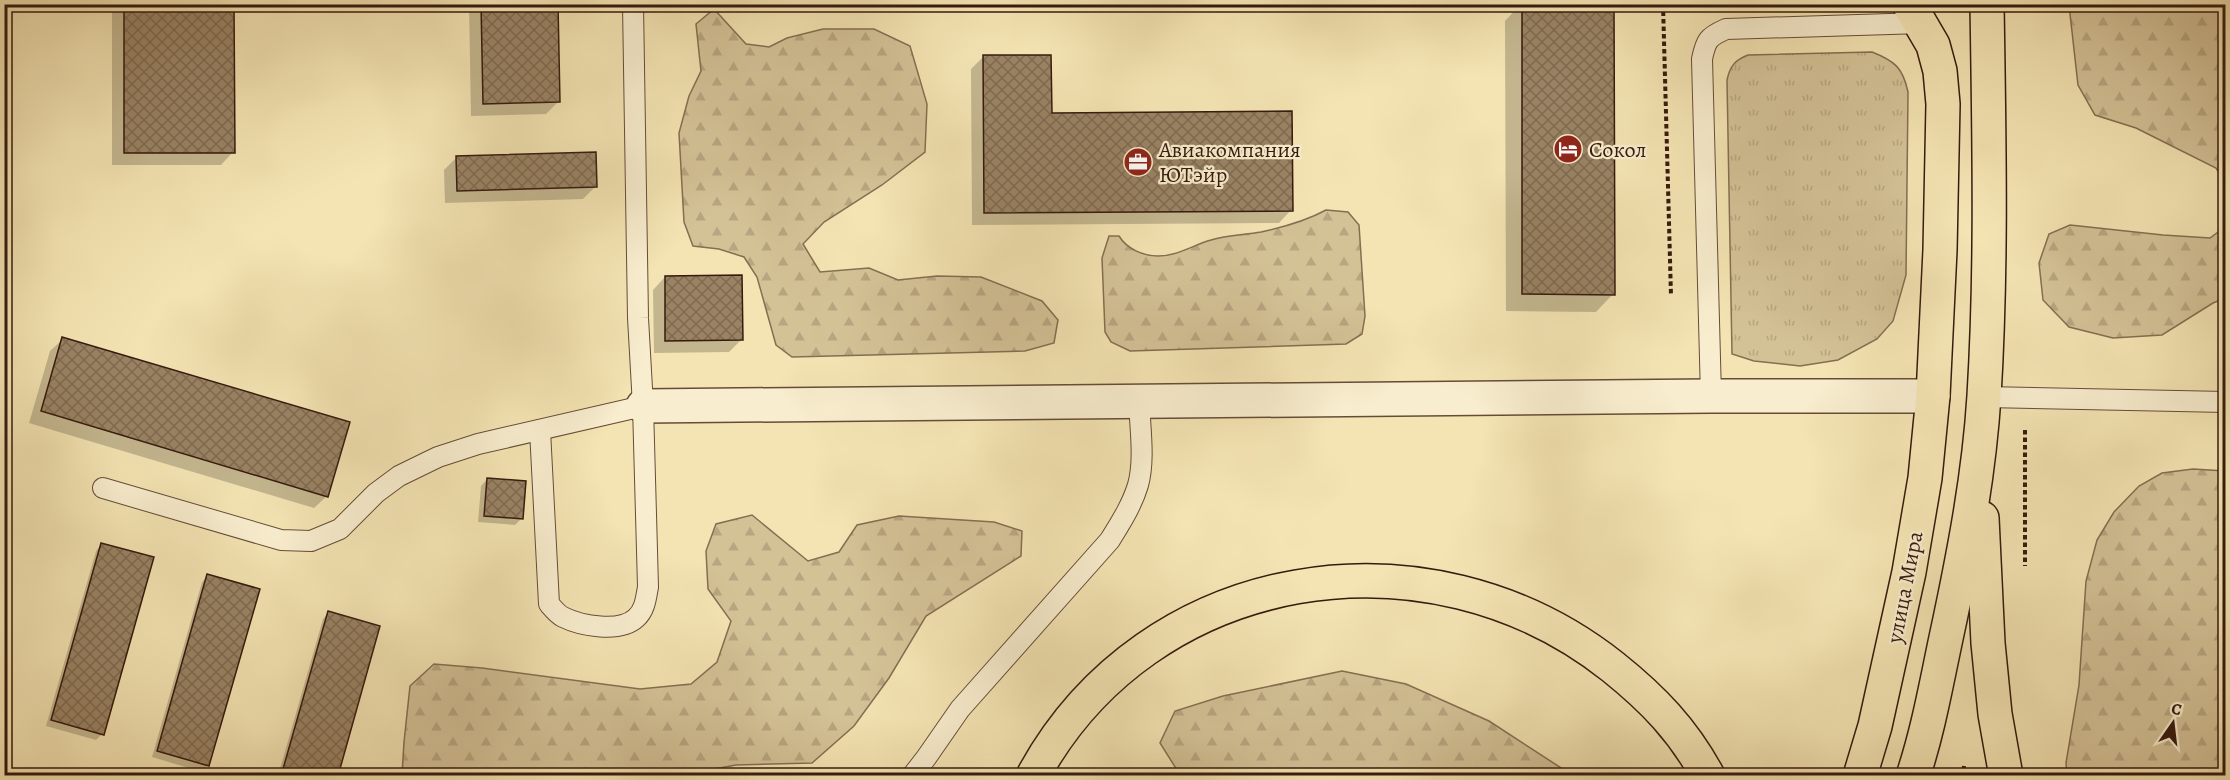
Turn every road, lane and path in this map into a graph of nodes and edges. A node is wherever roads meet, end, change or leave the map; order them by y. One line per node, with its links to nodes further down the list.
1 (633, 4): 11 (lane)
2 (1664, 4): 5 (path)
3 (1988, 4): 8 (main road)
4 (1915, 14): 6 (lane); 7 (main road, улица Мира)
5 (1671, 296)
6 (1711, 396): 7 (street); 9 (street)
7 (1933, 396): 8 (main road); 18 (main road, улица Мира)
8 (1984, 397): 10 (lane); 13 (main road)
9 (1139, 401): 11 (street); 16 (lane)
10 (2226, 402)
11 (643, 406): 12 (lane); 12 (lane)
12 (540, 430): 14 (lane)
13 (1979, 448): 19 (main road); 20 (main road)
14 (103, 488)
15 (1036, 769): 17 (main road)
16 (912, 776)
17 (1708, 776)
18 (1860, 776)
19 (1913, 776)
20 (2006, 776)

